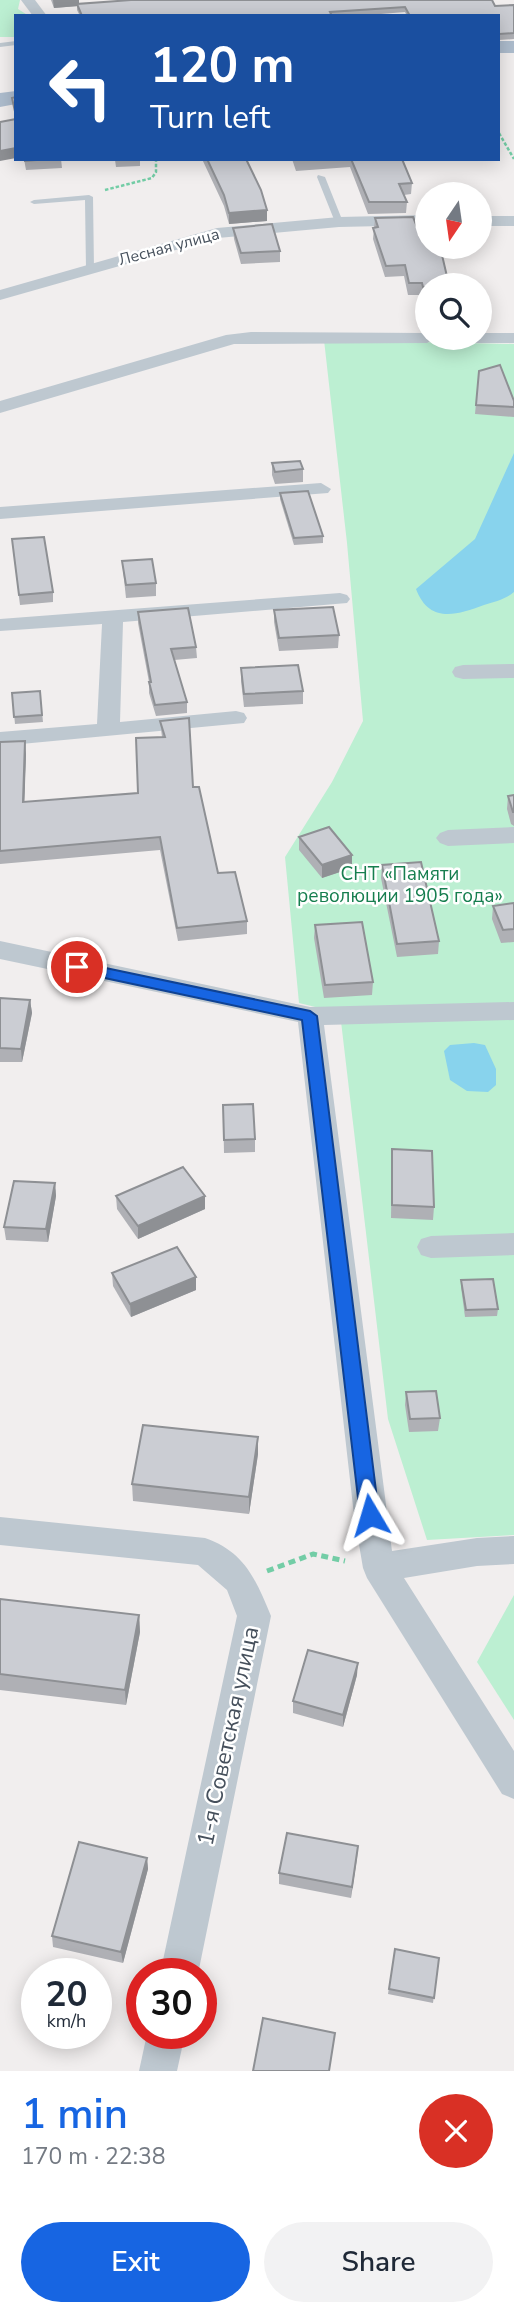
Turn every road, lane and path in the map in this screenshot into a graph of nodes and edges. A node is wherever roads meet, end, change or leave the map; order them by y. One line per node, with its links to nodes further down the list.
1 (500, 136): 2 (path)
2 (514, 159)
3 (156, 161): 5 (path)
4 (321, 177): 10 (lane)
5 (89, 197): 6 (lane); 11 (lane)
6 (34, 202)
7 (415, 220): 10 (street, Лесная улица)
8 (492, 220): 9 (street)
9 (514, 221)
10 (339, 222): 11 (street, Лесная улица)
11 (90, 269): 12 (street, Лесная улица)
12 (0, 295)
13 (415, 338): 16 (street)
14 (492, 338): 15 (street)
15 (514, 338)
16 (0, 407)
17 (321, 489): 18 (street)
18 (0, 513)
19 (340, 599): 20 (street)
20 (113, 617): 21 (street); 25 (street)
21 (0, 625)
22 (514, 671): 23 (street)
23 (463, 672)
24 (236, 718): 25 (street)
25 (108, 730): 26 (street)
26 (0, 739)
27 (514, 835): 28 (street)
28 (448, 838)
29 (0, 950): 31 (street)
30 (514, 1012): 31 (street)
31 (310, 1016): 37 (street)
32 (514, 1244): 33 (street)
33 (431, 1247)
34 (0, 1531): 38 (street, 1-я Советская улица)
35 (514, 1550): 36 (street)
36 (477, 1552): 37 (street)
37 (379, 1568): 38 (path); 39 (street)
38 (240, 1581): 40 (street, 1-я Советская улица)
39 (514, 1782)
40 (182, 1958)
41 (163, 2049): 42 (street)
42 (158, 2071)

